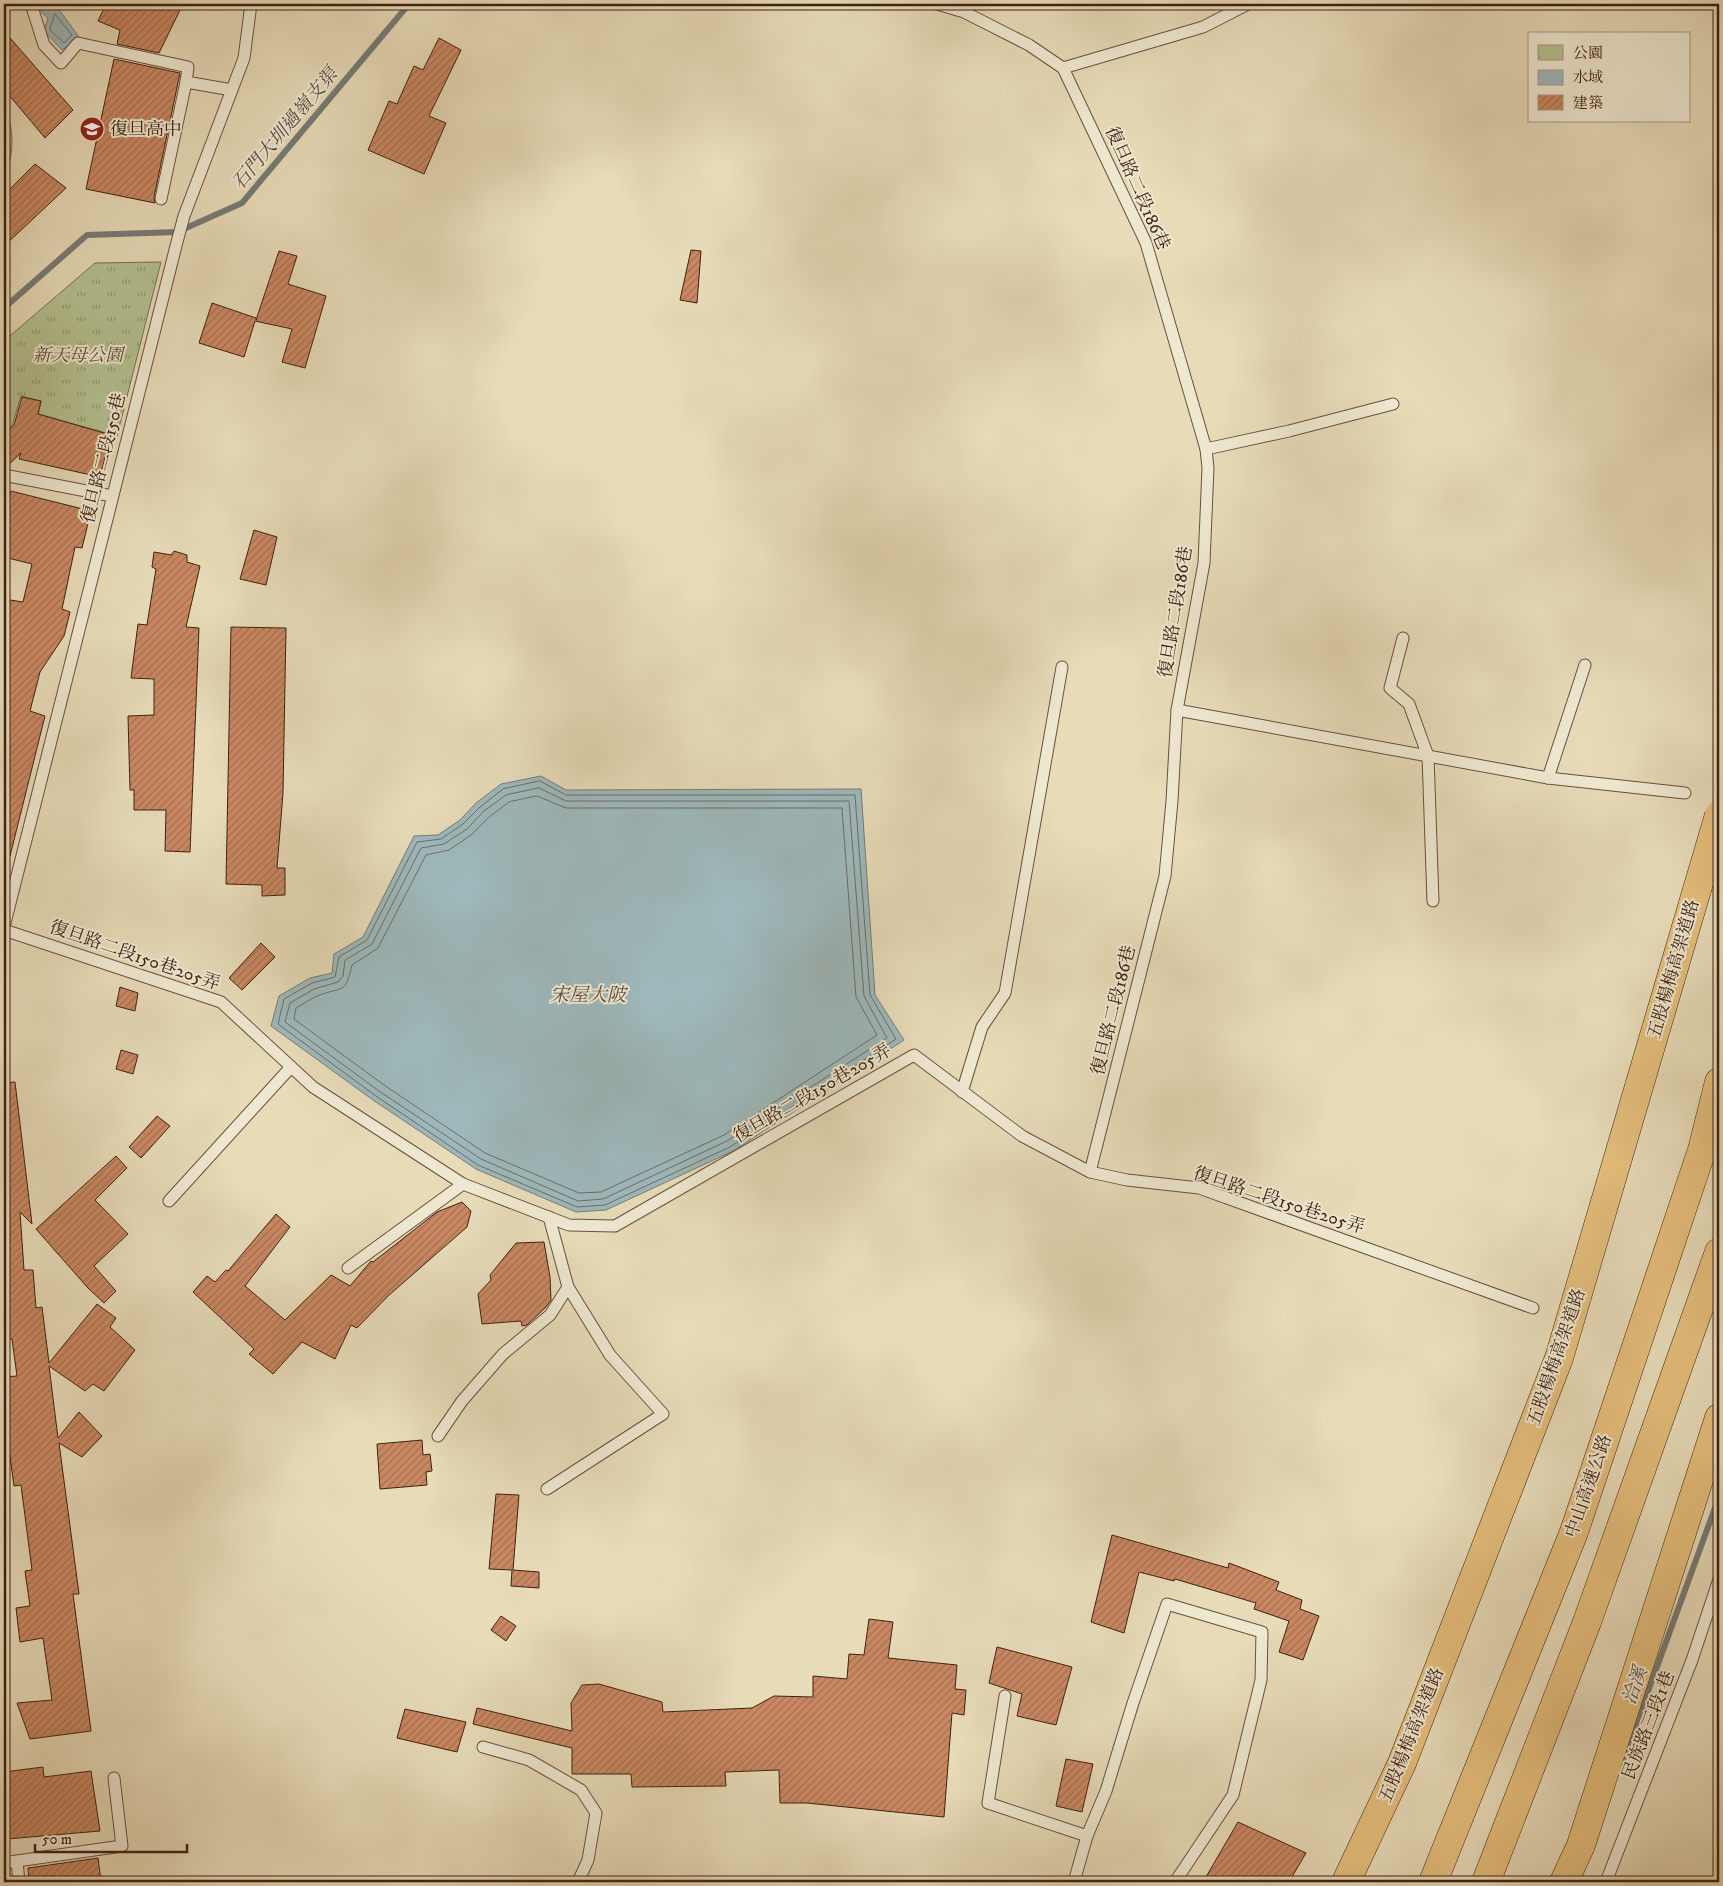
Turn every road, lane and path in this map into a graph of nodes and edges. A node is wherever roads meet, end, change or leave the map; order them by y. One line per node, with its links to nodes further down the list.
1 (31, 4): 6 (lane)
2 (251, 4): 7 (lane, 復旦路二段150巷)
3 (937, 4): 5 (lane)
4 (1248, 4): 5 (lane)
5 (1063, 68): 10 (lane, 復旦路二段186巷)
6 (186, 82): 7 (lane); 8 (lane)
7 (232, 90): 12 (lane, 復旦路二段150巷)
8 (161, 199)
9 (1393, 404): 10 (lane)
10 (1206, 449): 16 (lane, 復旦路二段186巷)
11 (4, 480): 12 (lane)
12 (112, 496): 22 (lane, 復旦路二段150巷)
13 (1403, 638): 17 (lane)
14 (1585, 665): 18 (lane)
15 (1062, 667): 25 (lane)
16 (1177, 710): 17 (lane); 26 (lane, 復旦路二段186巷)
17 (1428, 756): 18 (lane); 21 (lane)
18 (1548, 778): 19 (lane)
19 (1685, 793)
20 (1719, 815): 48 (highway, 五股楊梅高架道路, bridge)
21 (1433, 901)
22 (4, 928): 23 (lane, 復旦路二段150巷205弄)
23 (292, 1067): 27 (lane, 復旦路二段150巷205弄); 28 (lane)
24 (1719, 1082): 49 (highway, 中山高速公路)
25 (962, 1092): 26 (lane, 復旦路二段150巷205弄); 29 (lane, 復旦路二段150巷205弄)
26 (1090, 1172): 33 (lane, 復旦路二段150巷205弄)
27 (463, 1184): 29 (lane, 復旦路二段150巷205弄); 31 (lane)
28 (170, 1201)
29 (548, 1217): 32 (lane)
30 (1719, 1252): 50 (highway)
31 (348, 1268)
32 (568, 1288): 35 (lane); 36 (lane)
33 (1533, 1308)
34 (1719, 1418): 51 (highway)
35 (438, 1436)
36 (546, 1489)
37 (1719, 1579): 52 (lane, 民族路三段1巷)
38 (1005, 1696): 41 (lane)
39 (483, 1747): 45 (lane)
40 (114, 1778): 42 (lane)
41 (1088, 1836): 46 (lane); 47 (lane)
42 (17, 1861): 43 (lane); 44 (lane)
43 (4, 1863)
44 (19, 1882)
45 (578, 1882)
46 (1074, 1882)
47 (1175, 1882)
48 (1346, 1882)
49 (1433, 1882)
50 (1486, 1882)
51 (1564, 1882)
52 (1606, 1882)

